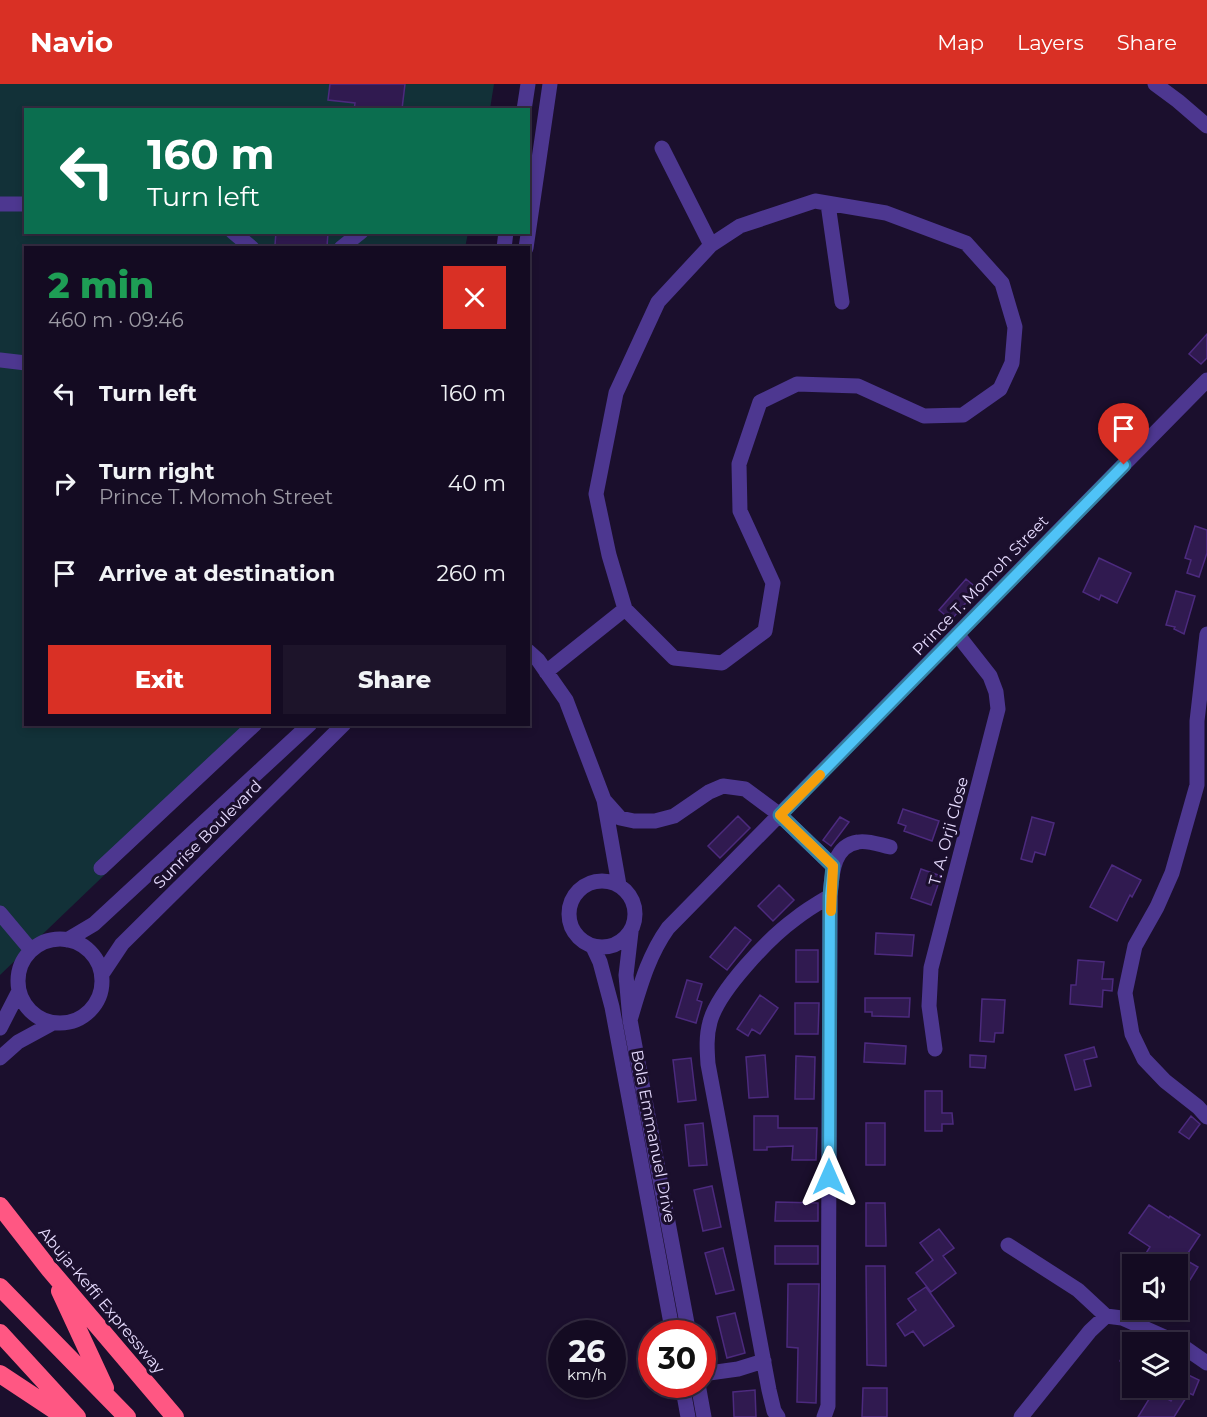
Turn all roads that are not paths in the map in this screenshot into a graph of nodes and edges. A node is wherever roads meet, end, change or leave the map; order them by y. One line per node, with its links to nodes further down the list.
1 (528, 84): 4 (street)
2 (550, 84): 10 (street)
3 (1155, 84): 5 (street)
4 (524, 108)
5 (1207, 126)
6 (662, 148): 13 (street)
7 (0, 204): 8 (street)
8 (24, 204)
9 (828, 204): 13 (street); 16 (street); 20 (street)
10 (530, 221)
11 (235, 234): 14 (street)
12 (358, 234): 15 (street)
13 (711, 245): 20 (street)
14 (250, 246)
15 (344, 246)
16 (842, 302)
17 (0, 360): 18 (street)
18 (24, 363)
19 (1207, 380): 21 (street, Prince T. Momoh Street)
20 (625, 609): 24 (street)
21 (957, 634): 30 (street, Prince T. Momoh Street); 46 (street, T. A. Orji Close)
22 (1207, 634): 28 (street)
23 (530, 653): 24 (street)
24 (546, 672): 29 (street)
25 (251, 726): 33 (street)
26 (308, 726): 38 (street, Sunrise Boulevard)
27 (342, 726): 41 (street, Sunrise Boulevard)
28 (1202, 786): 48 (street)
29 (604, 800): 30 (street); 34 (street)
30 (780, 815): 32 (street); 43 (street, Prince T. Momoh Street)
31 (890, 847): 32 (street)
32 (833, 866): 35 (street)
33 (101, 868)
34 (619, 885): 37 (street); 39 (street)
35 (830, 896): 59 (street); 73 (street)
36 (0, 913): 40 (street)
37 (631, 932): 39 (street); 43 (street, Bola Emmanuel Drive)
38 (67, 940): 40 (street); 41 (street)
39 (593, 947): 54 (street, Bola Emmanuel Drive)
40 (31, 950): 42 (street)
41 (102, 974): 44 (street)
42 (19, 992): 44 (street); 45 (street)
43 (630, 1020): 55 (street, Bola Emmanuel Drive)
44 (53, 1023): 47 (street)
45 (0, 1028)
46 (935, 1049)
47 (0, 1058)
48 (1207, 1117)
49 (0, 1206): 51 (highway, Abuja-Keffi Expressway)
50 (1008, 1245): 53 (street)
51 (50, 1270): 65 (highway); 69 (highway, Abuja-Keffi Expressway)
52 (0, 1287): 65 (highway)
53 (1106, 1316): 56 (street); 74 (street)
54 (670, 1320)
55 (686, 1320)
56 (1153, 1332)
57 (0, 1333): 67 (highway)
58 (1188, 1350): 60 (street)
59 (764, 1361): 61 (street); 72 (street)
60 (1207, 1363)
61 (716, 1372)
62 (0, 1374): 66 (highway)
63 (685, 1398): 70 (street)
64 (701, 1398): 71 (street)
65 (111, 1400): 68 (highway)
66 (65, 1417)
67 (77, 1417)
68 (127, 1417)
69 (175, 1417)
70 (688, 1417)
71 (704, 1417)
72 (778, 1417)
73 (824, 1417)
74 (1021, 1417)

